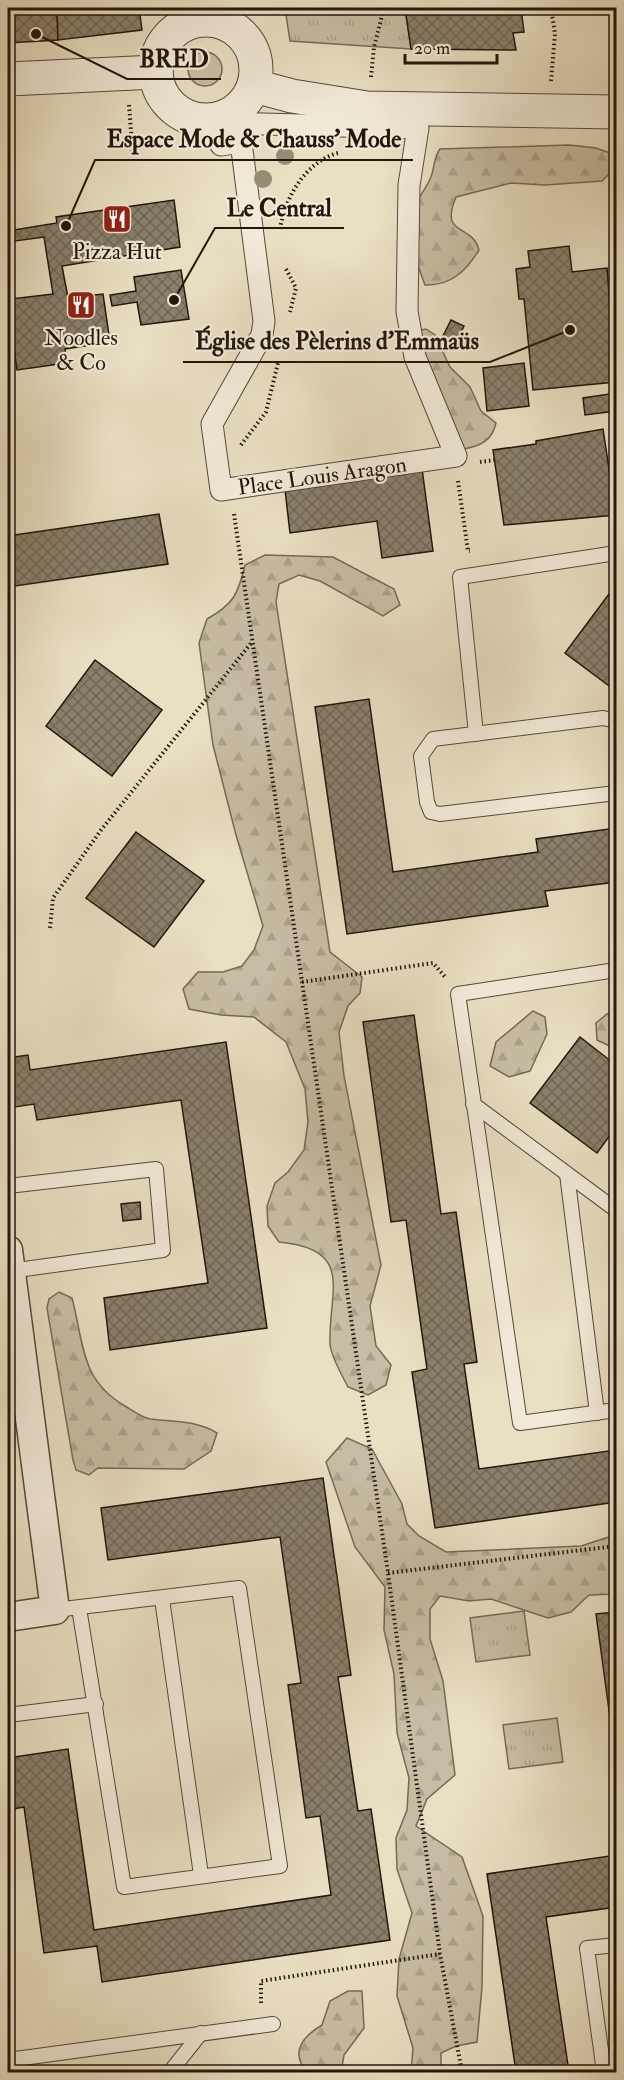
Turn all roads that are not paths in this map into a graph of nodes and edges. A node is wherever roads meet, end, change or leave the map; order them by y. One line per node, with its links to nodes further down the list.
1 (211, 14): 2 (street); 4 (street)
2 (141, 74): 3 (street); 4 (street)
3 (8, 79)
4 (254, 86): 5 (street)
5 (616, 112)
6 (450, 457): 6 (street, Place Louis Aragon)
7 (616, 553): 9 (lane)
8 (616, 721): 9 (lane)
9 (476, 734): 10 (lane)
10 (616, 793)
11 (616, 970): 12 (lane)
12 (473, 1104): 13 (lane); 18 (lane)
13 (567, 1174): 15 (lane); 18 (lane)
14 (8, 1186): 16 (lane)
15 (616, 1210)
16 (9, 1260): 20 (street)
17 (616, 1410): 18 (lane)
18 (597, 1413)
19 (162, 1599): 20 (lane); 24 (lane); 24 (lane)
20 (67, 1609): 21 (street); 22 (lane)
21 (8, 1617)
22 (96, 1704): 23 (lane); 24 (lane)
23 (8, 1715)
24 (201, 1875)
25 (616, 1945): 30 (lane)
26 (267, 2025): 27 (lane)
27 (201, 2033): 28 (lane); 29 (lane)
28 (8, 2060)
29 (170, 2073)
30 (604, 2073)

